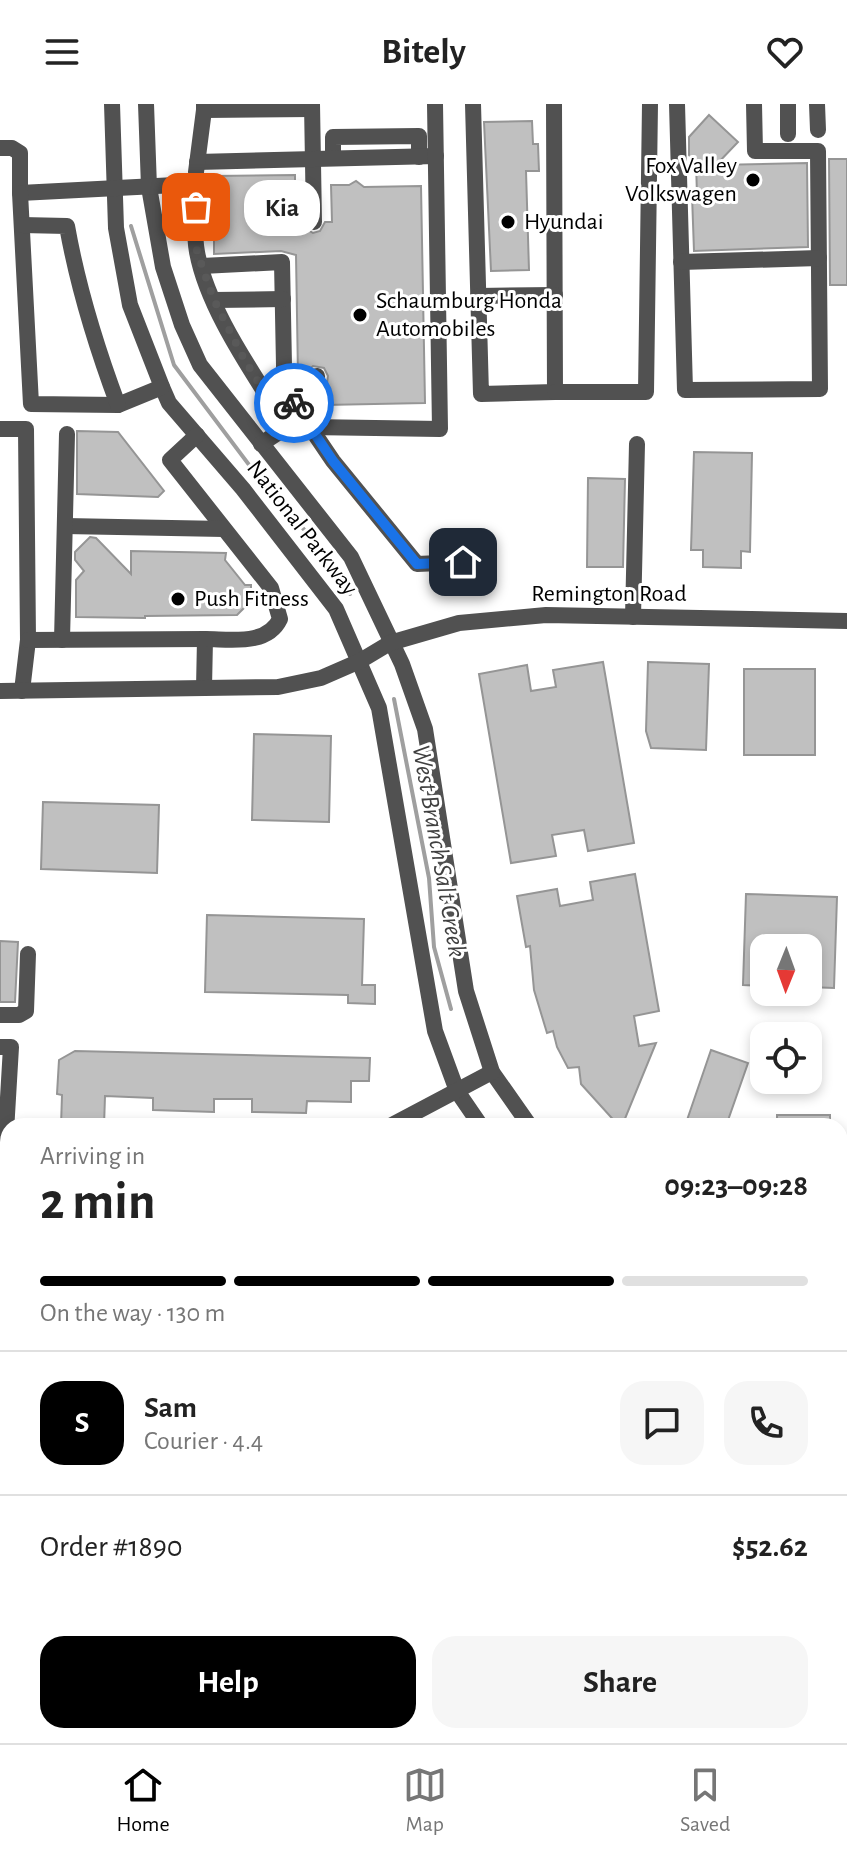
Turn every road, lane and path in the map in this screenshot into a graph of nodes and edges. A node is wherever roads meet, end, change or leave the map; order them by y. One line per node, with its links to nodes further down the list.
1 (112, 104): 21 (street, National Parkway)
2 (146, 104): 20 (street, National Parkway)
3 (435, 104): 16 (street)
4 (473, 104): 29 (street)
5 (554, 104): 28 (street)
6 (650, 104): 34 (street)
7 (677, 104): 26 (street)
8 (754, 104): 25 (street)
9 (788, 104): 14 (street)
10 (817, 104): 13 (street)
11 (312, 106): 12 (street); 17 (street)
12 (204, 107): 18 (street)
13 (818, 130)
14 (788, 134)
15 (0, 148): 22 (street)
16 (436, 156): 17 (street); 37 (street)
17 (312, 158): 18 (street); 23 (street)
18 (197, 162): 19 (street)
19 (195, 184): 20 (street); 27 (street)
20 (149, 187): 21 (street); 41 (street, National Parkway)
21 (113, 190): 22 (street); 33 (street, National Parkway)
22 (20, 193): 24 (street)
23 (314, 222)
24 (22, 225): 36 (street); 36 (street)
25 (819, 258): 26 (street); 26 (street)
26 (681, 262)
27 (202, 266): 30 (street); 31 (street)
28 (555, 295): 29 (street); 34 (street)
29 (478, 296): 34 (street)
30 (283, 299): 31 (street); 35 (street)
31 (214, 300): 35 (street)
32 (317, 376): 35 (street)
33 (162, 387): 36 (street); 40 (street, National Parkway)
34 (555, 392)
35 (291, 399): 37 (street)
36 (118, 405)
37 (310, 427): 41 (street); 45 (street)
38 (0, 429): 49 (street)
39 (67, 434): 43 (street)
40 (197, 435): 44 (street); 52 (street, National Parkway)
41 (261, 444): 51 (street, National Parkway)
42 (637, 444): 46 (street)
43 (65, 526): 44 (street); 50 (street)
44 (224, 529): 48 (street)
45 (486, 561)
46 (633, 617): 47 (street, Remington Road); 51 (street, Remington Road)
47 (847, 621)
48 (205, 639): 50 (street); 53 (street)
49 (28, 640): 50 (street); 55 (street)
50 (62, 640)
51 (390, 643): 52 (street, Remington Road); 60 (street, National Parkway)
52 (360, 661): 53 (street, Remington Road); 61 (street, National Parkway)
53 (204, 688): 55 (street, Remington Road)
54 (0, 691): 55 (street, Remington Road)
55 (22, 691)
56 (28, 954): 57 (street)
57 (0, 1015)
58 (0, 1047): 59 (street)
59 (5, 1070): 62 (street)
60 (492, 1072): 61 (street); 65 (street, National Parkway)
61 (457, 1091): 63 (street); 64 (street, National Parkway)
62 (4, 1118)
63 (405, 1118)
64 (476, 1118)
65 (524, 1118)

